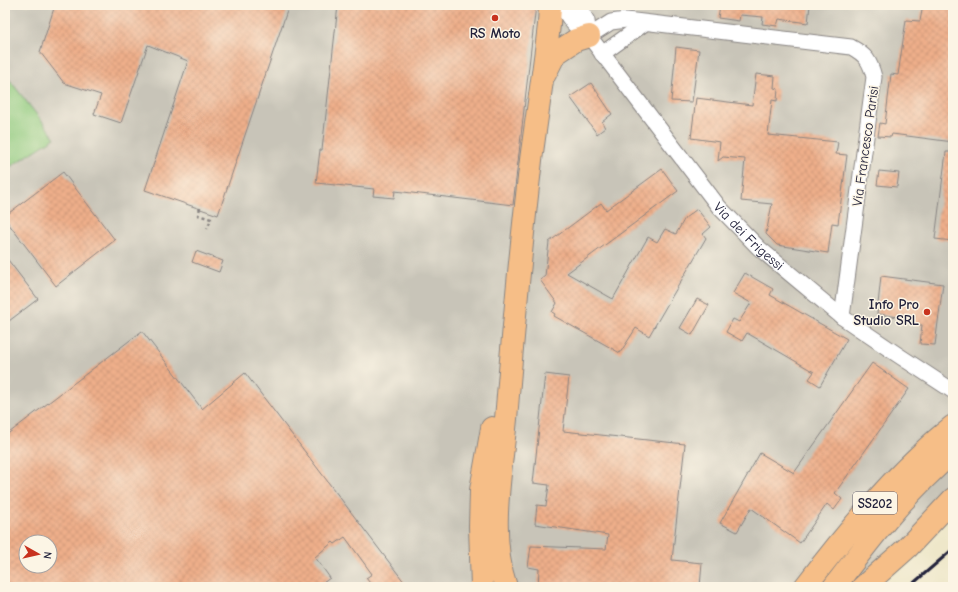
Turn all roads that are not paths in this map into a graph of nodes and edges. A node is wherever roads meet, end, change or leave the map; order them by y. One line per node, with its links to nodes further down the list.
1 (550, 5): 7 (highway)
2 (561, 5): 5 (street, Via dei Frigessi)
3 (578, 5): 5 (street, Via dei Frigessi)
4 (645, 23): 5 (street, Via Francesco Parisi); 6 (street); 8 (street, Via Francesco Parisi)
5 (589, 36): 6 (street, Via dei Frigessi); 7 (highway)
6 (602, 54): 8 (street, Via dei Frigessi)
7 (543, 78): 12 (highway)
8 (842, 316): 9 (street, Via dei Frigessi)
9 (953, 391)
10 (953, 426): 16 (highway, SS202)
11 (953, 452): 17 (highway, SS202)
12 (495, 460): 14 (highway); 15 (highway)
13 (953, 499): 18 (highway)
14 (482, 587)
15 (506, 587)
16 (805, 587)
17 (834, 587)
18 (863, 587)

